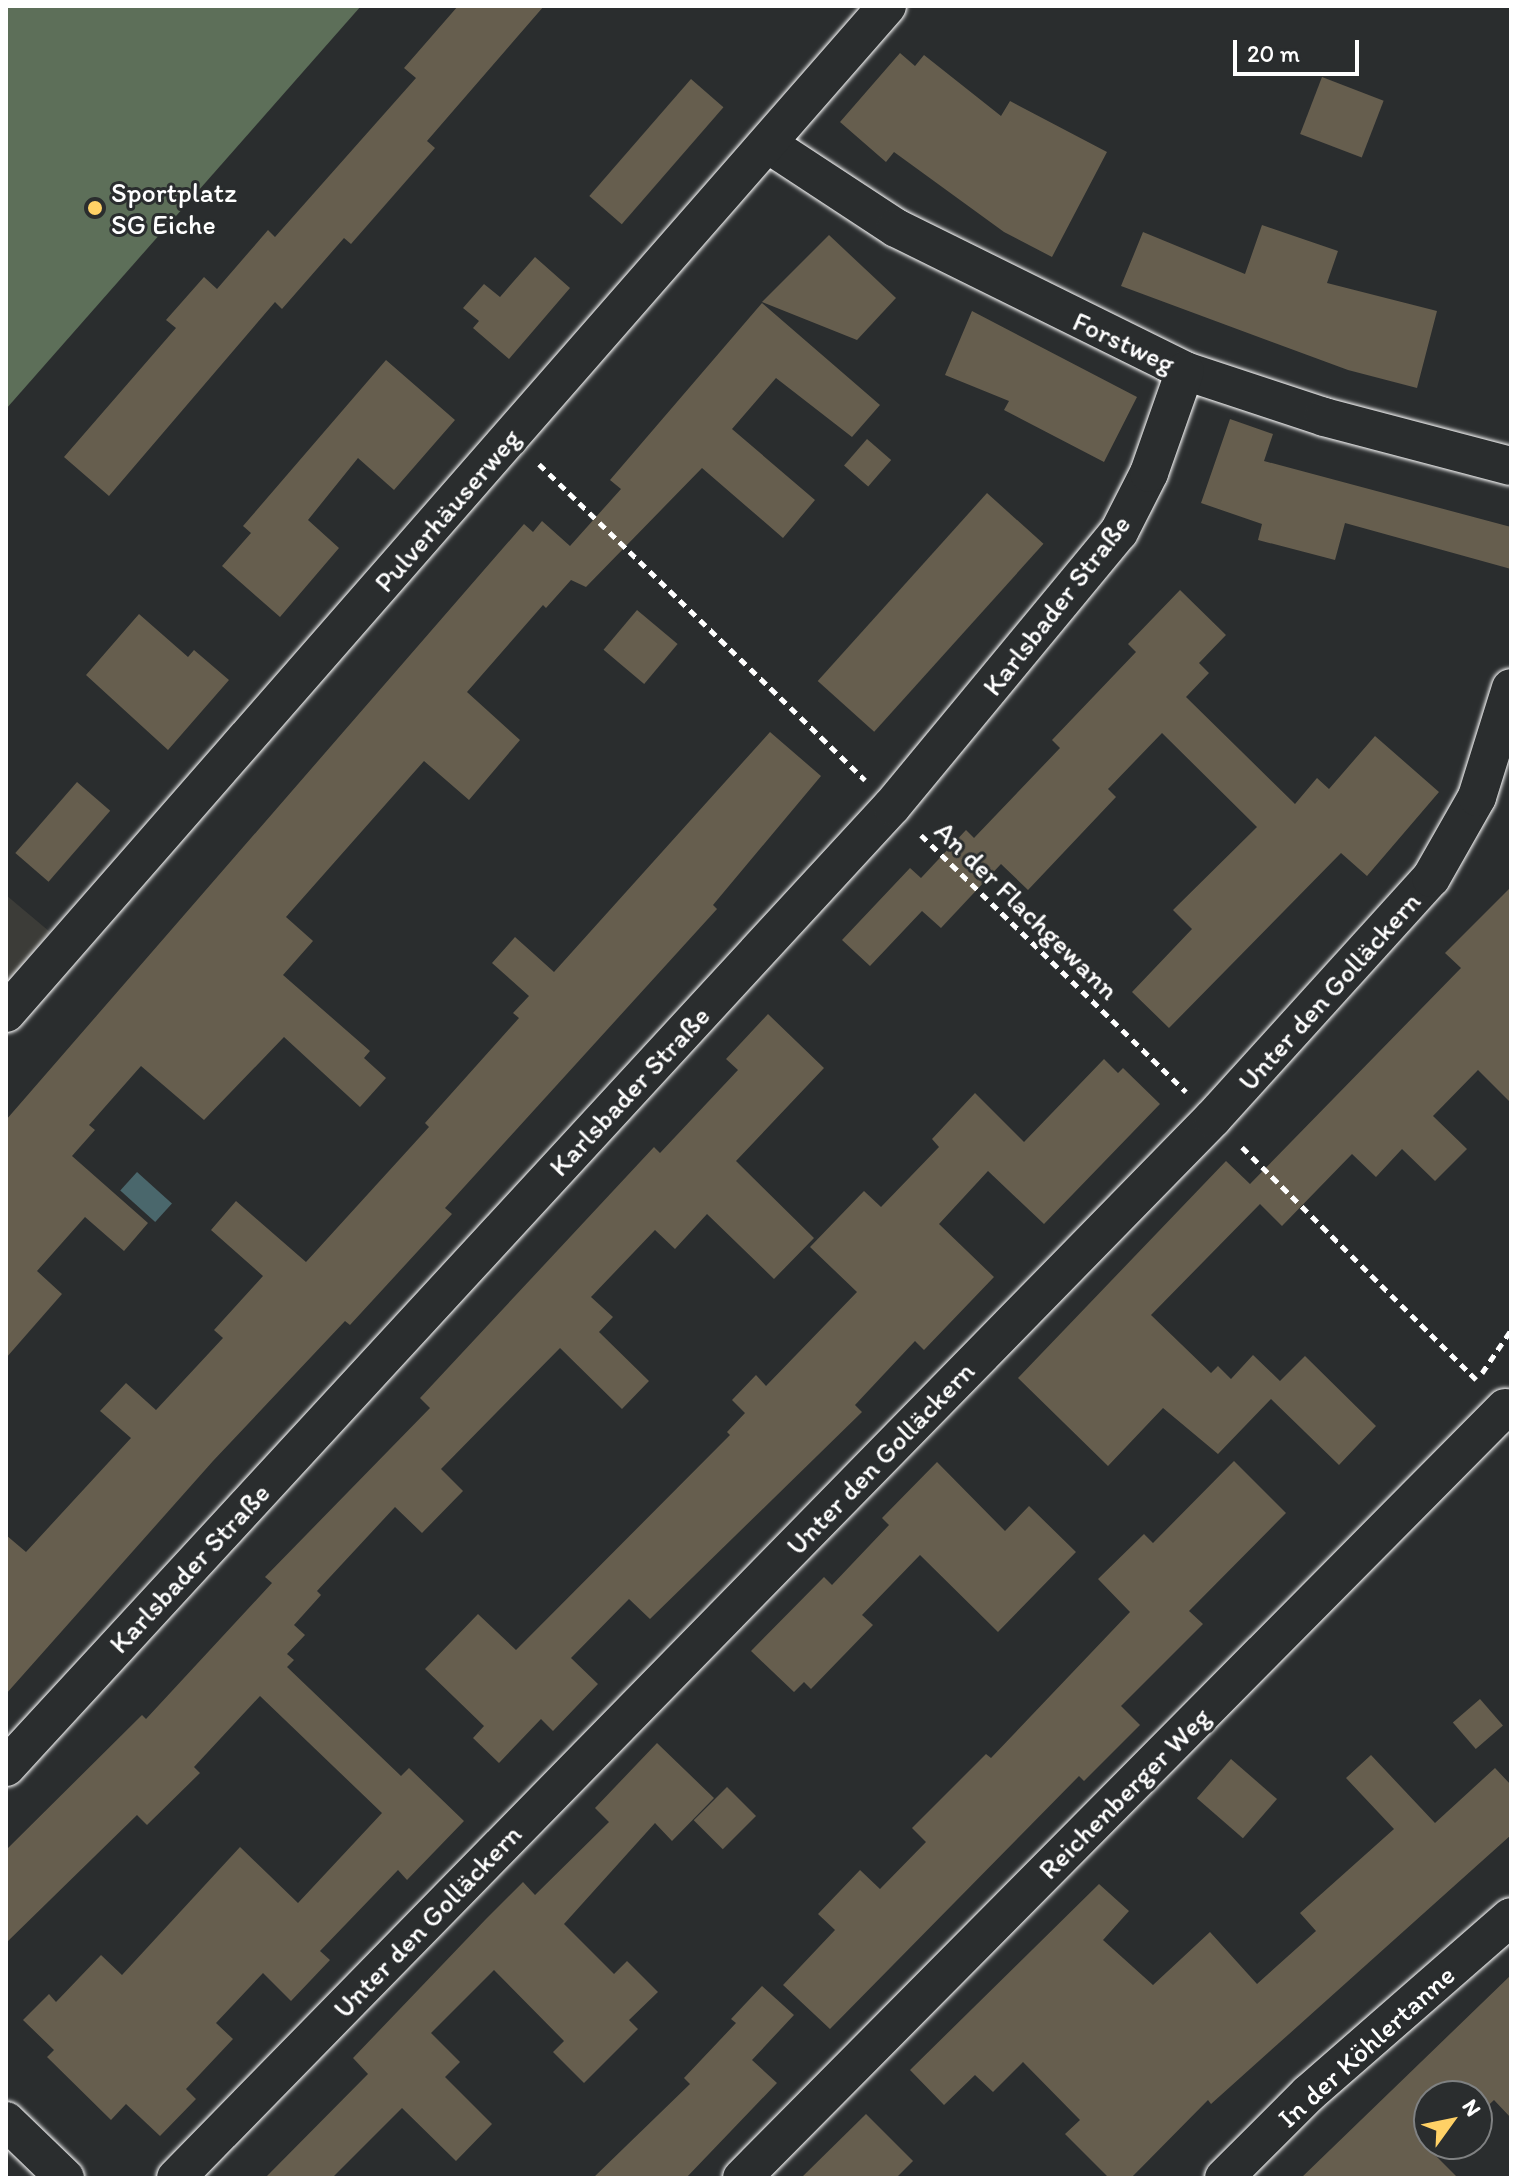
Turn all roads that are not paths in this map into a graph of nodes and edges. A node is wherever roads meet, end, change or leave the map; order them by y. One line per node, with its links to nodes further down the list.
1 (887, 6): 2 (street, Pulverhäuserweg)
2 (768, 144): 3 (street, Forstweg); 6 (street, Pulverhäuserweg)
3 (1185, 371): 4 (street, Forstweg); 8 (street, Karlsbader Straße)
4 (1511, 466)
5 (1511, 688): 12 (street, Unter den Golläckern)
6 (6, 1013)
7 (1505, 1408): 13 (street, Reichenberger Weg)
8 (6, 1767)
9 (1511, 1917): 14 (street, In der Köhlertanne)
10 (6, 2121): 11 (street)
11 (65, 2178)
12 (176, 2178)
13 (742, 2178)
14 (1224, 2178)

